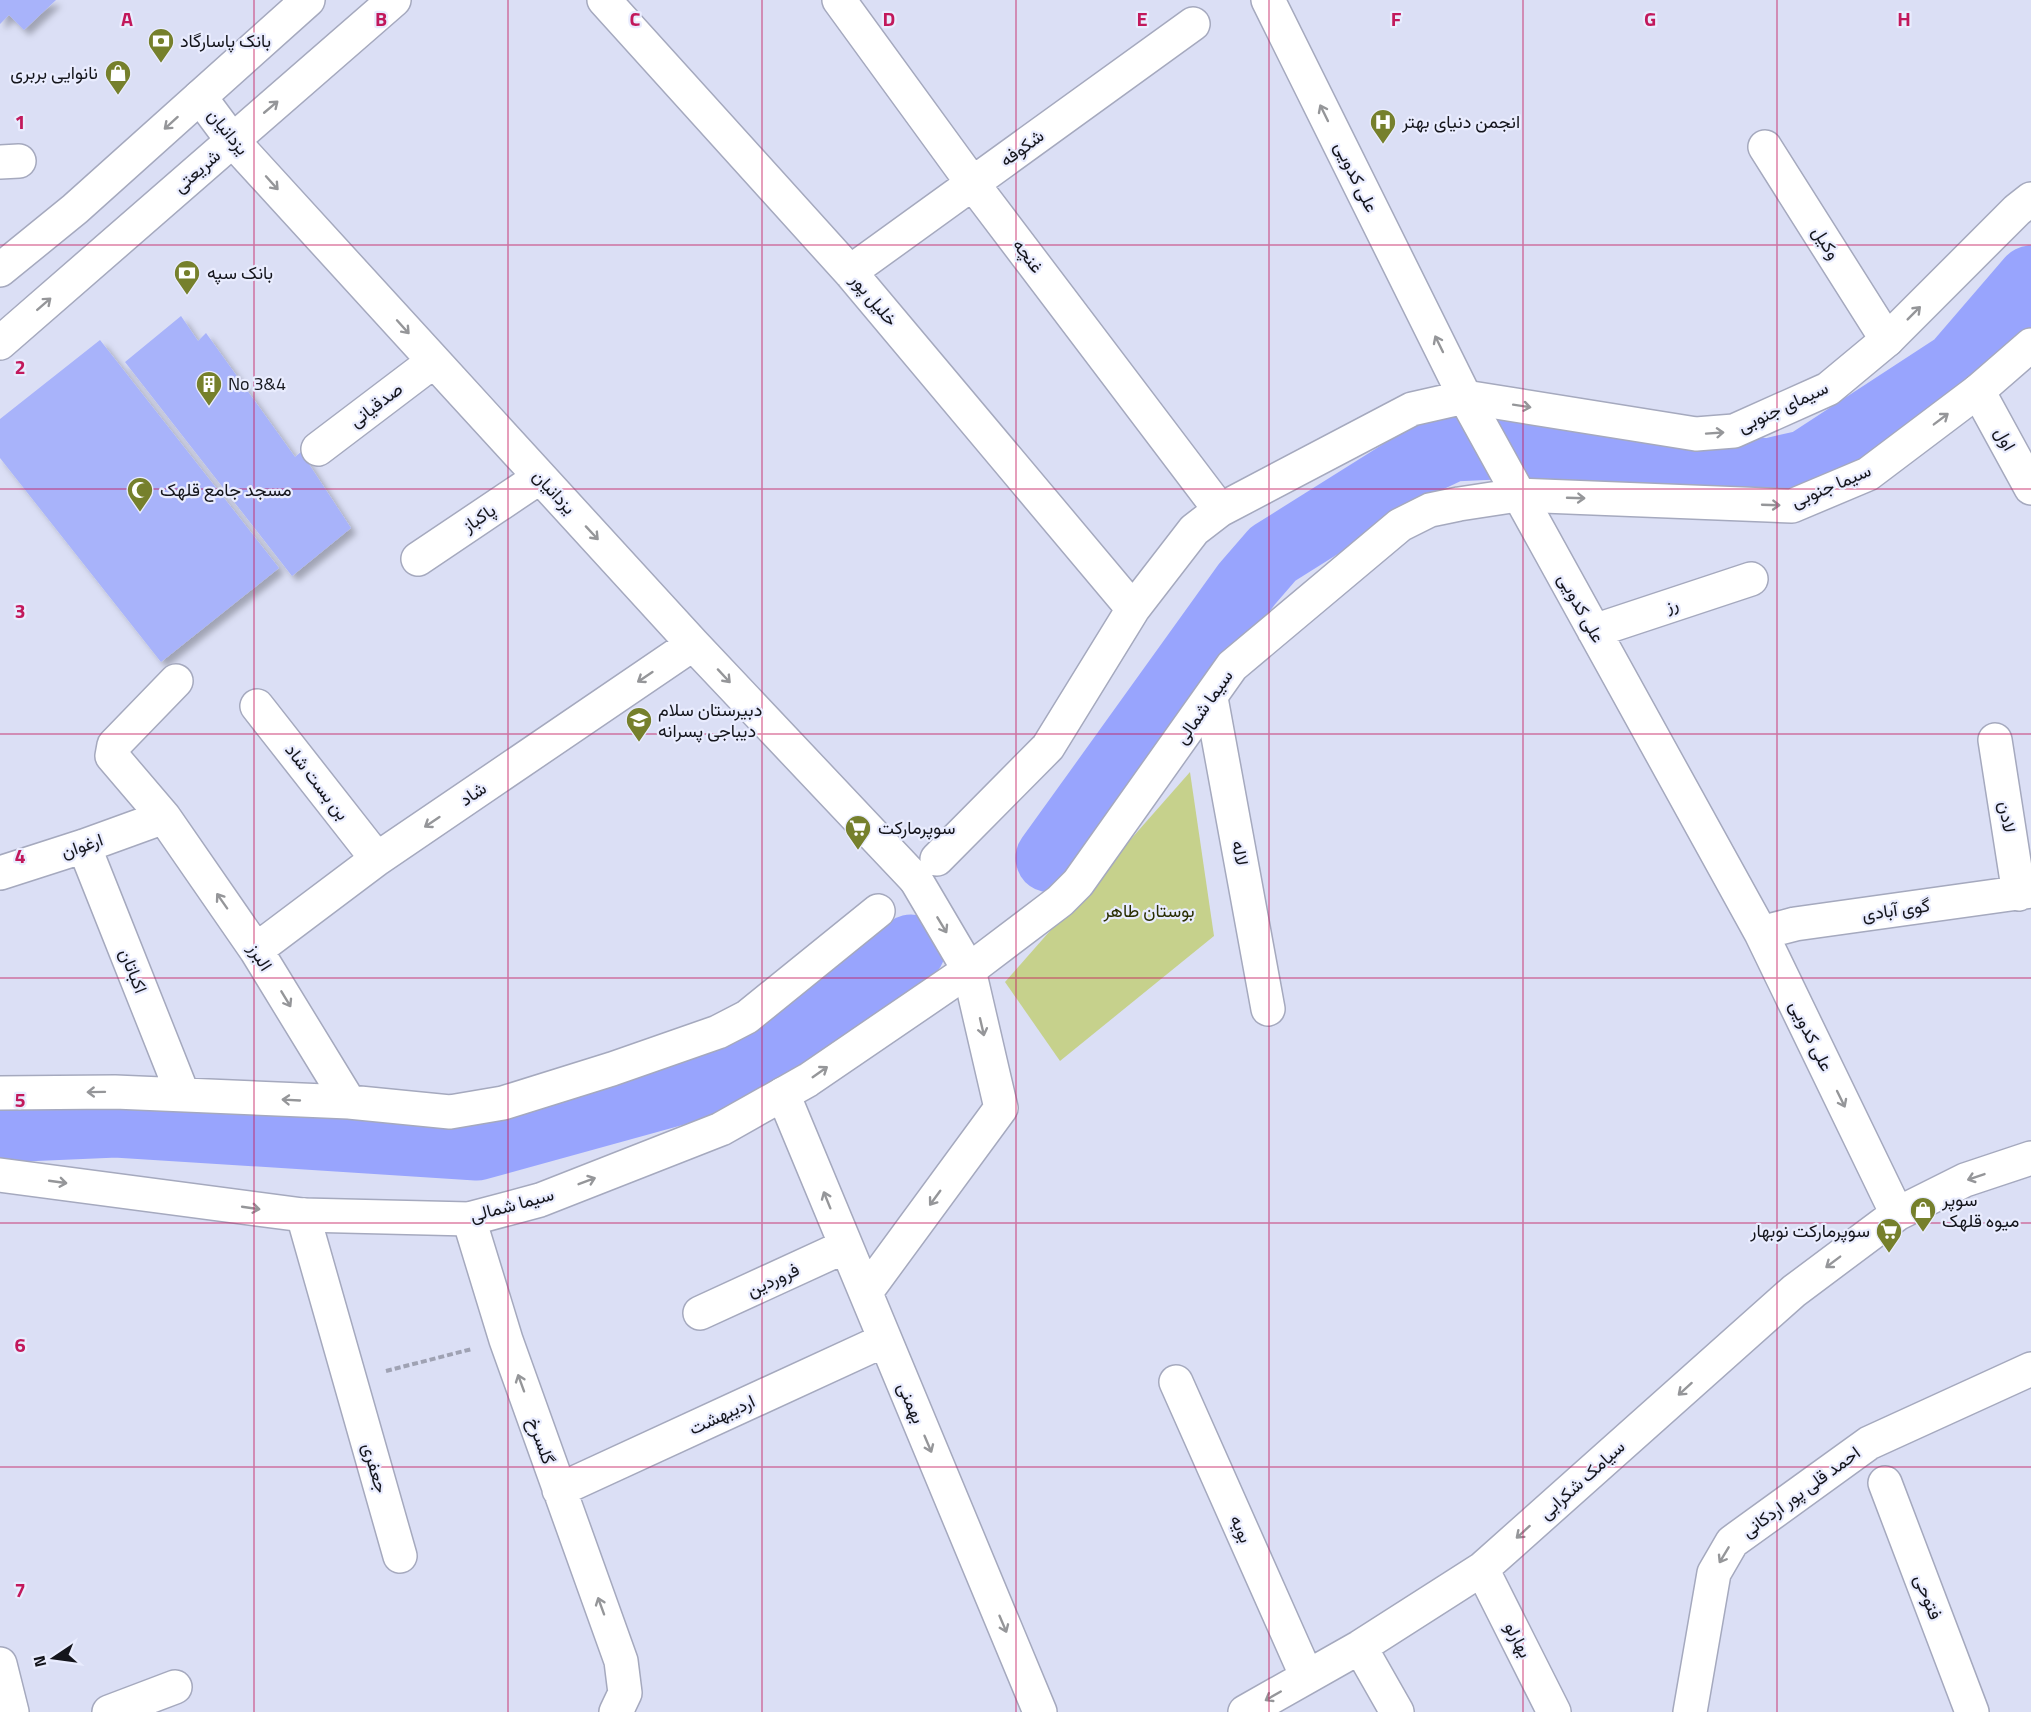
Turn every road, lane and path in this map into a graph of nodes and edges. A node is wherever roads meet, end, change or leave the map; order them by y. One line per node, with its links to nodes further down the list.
1 (308, 0): 7 (street)
2 (394, 0): 8 (street, شریعتی, one-way to 2)
3 (604, 0): 13 (street, خلیل‌ پور)
4 (839, 0): 10 (street, غنچه)
5 (1268, 0): 19 (street, علی کدویی, one-way to 5)
6 (1193, 24): 10 (street, شکوفه)
7 (200, 97): 8 (street, یزدانیان); 12 (street, one-way to 12)
8 (232, 140): 15 (street, شریعتی, one-way to 8); 17 (street, یزدانیان, one-way to 17)
9 (1765, 147): 14 (street, وکیل)
10 (973, 184): 13 (street, شکوفه); 24 (street, غنچه)
11 (2031, 199): 14 (street, سیمای جنوبی, one-way to 11)
12 (0, 270)
13 (850, 272): 27 (street, خلیل‌ پور)
14 (1887, 340): 19 (street, سیمای جنوبی, one-way to 14)
15 (0, 343)
16 (2031, 345): 18 (street, سیما جنوبی)
17 (434, 361): 20 (street, صدقیانی); 21 (street, یزدانیان)
18 (1978, 391): 22 (street, اول); 23 (street, سیما جنوبی, one-way to 18)
19 (1465, 397): 23 (street, علی کدویی); 24 (street)
20 (318, 449)
21 (540, 477): 25 (street, پاکباز); 29 (street, یزدانیان, one-way to 29)
22 (2031, 488)
23 (1518, 495): 28 (street, علی کدویی); 31 (street, سیما شمالی)
24 (1220, 510): 27 (street)
25 (418, 558)
26 (1750, 579): 28 (street, رز)
27 (1133, 609): 37 (street)
28 (1594, 631): 41 (street, علی کدویی)
29 (693, 644): 36 (street, شاد, one-way to 36); 37 (street, یزدانیان, one-way to 37)
30 (176, 681): 34 (street, البرز)
31 (1211, 698): 43 (street, سیما شمالی); 44 (street, لاله)
32 (257, 706): 36 (street, بن بست شاد)
33 (1995, 740): 39 (street, لادن)
34 (164, 817): 35 (street, ارغوان); 42 (street, البرز, one-way to 34)
35 (84, 846): 38 (street, ارغوان); 47 (street, اکباتان)
36 (377, 859): 42 (street, شاد)
37 (926, 870): 43 (street, یزدانیان, one-way to 43)
38 (0, 873)
39 (2025, 892): 41 (street, گوی آبادی)
40 (878, 911): 48 (street)
41 (1761, 933): 51 (street, علی کدویی, one-way to 51)
42 (255, 950): 48 (street, البرز, one-way to 48)
43 (969, 970): 46 (street, سیما شمالی, one-way to 43); 55 (street, one-way to 55)
44 (1268, 1009)
45 (0, 1093): 47 (street, one-way to 45)
46 (783, 1094): 53 (street, سیما شمالی, one-way to 46); 54 (street, بهمنی, one-way to 46)
47 (183, 1095): 48 (street, one-way to 47)
48 (349, 1102)
49 (2031, 1158): 51 (street, سیامک شکرابی, one-way to 51)
50 (0, 1175): 52 (street, سیما شمالی, one-way to 52)
51 (1897, 1214): 65 (street, سیامک شکرابی, one-way to 65)
52 (303, 1215): 53 (street, سیما شمالی); 60 (street, جعفری)
53 (469, 1219): 58 (street, گلسرخ)
54 (846, 1246): 55 (street, بهمنی); 56 (street, فروردین)
55 (866, 1292): 57 (street, بهمنی)
56 (700, 1313)
57 (885, 1340): 63 (street, اردیبهشت); 73 (street, بهمنی, one-way to 73)
58 (506, 1341): 60 (path); 63 (street, گلسرخ, one-way to 58)
59 (2031, 1369): 77 (street, احمد قلی پور اردکانی, one-way to 77)
60 (350, 1381): 64 (street, جعفری)
61 (1176, 1382): 68 (street, بویه)
62 (1885, 1483): 78 (street, فتوحی)
63 (559, 1490): 72 (street, گلسرخ, one-way to 63)
64 (400, 1556)
65 (1482, 1569): 66 (street, سیامک شکرابی); 76 (street, بهارلو)
66 (1360, 1647): 68 (street, سیامک شکرابی); 75 (street)
67 (0, 1664): 70 (street)
68 (1306, 1677): 74 (street, سیامک شکرابی, one-way to 74)
69 (175, 1687): 71 (street)
70 (12, 1712)
71 (109, 1712)
72 (616, 1712)
73 (1040, 1712)
74 (1245, 1712)
75 (1397, 1712)
76 (1554, 1712)
77 (1690, 1712)
78 (1972, 1712)

